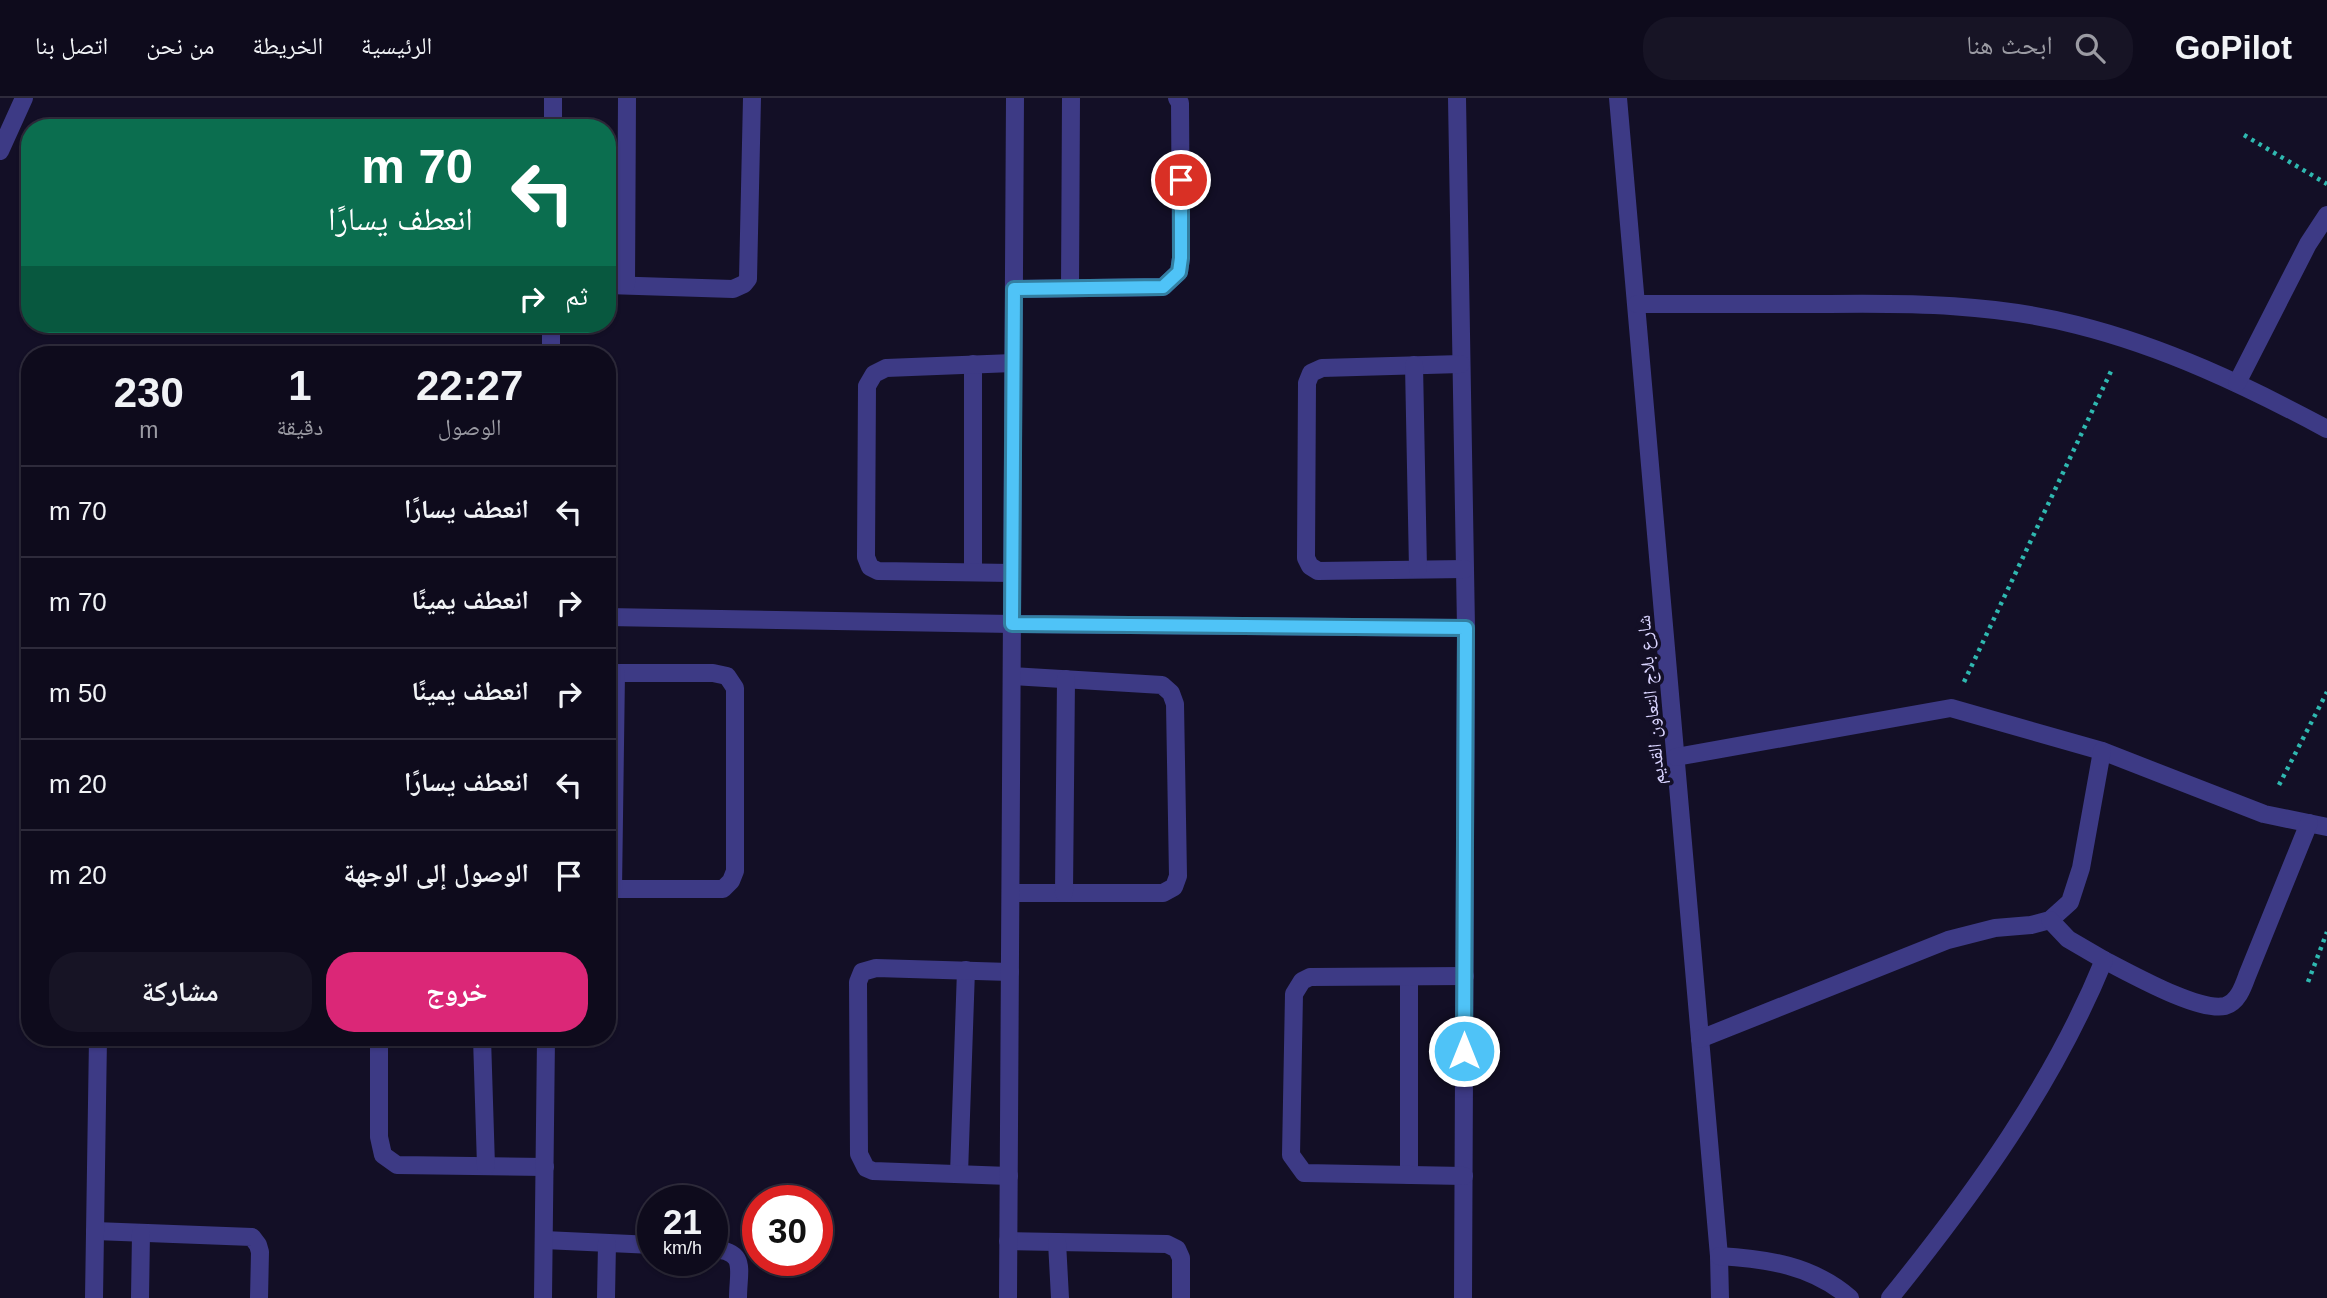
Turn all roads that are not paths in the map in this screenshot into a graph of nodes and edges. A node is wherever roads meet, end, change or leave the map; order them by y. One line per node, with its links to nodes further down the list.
1 (24, 98): 11 (street)
2 (553, 98): 10 (street)
3 (627, 98): 14 (street)
4 (752, 98): 14 (street)
5 (1015, 98): 16 (street)
6 (1071, 98): 15 (street)
7 (1177, 98): 15 (street)
8 (1457, 98): 19 (street)
9 (1618, 98): 17 (street, شارع بلاج التعاون القديم)
10 (553, 119)
11 (0, 151)
12 (2327, 215): 22 (street)
13 (616, 285): 14 (street)
14 (626, 285)
15 (1070, 288): 16 (street)
16 (1014, 289): 18 (street)
17 (1637, 304): 22 (street); 35 (street, شارع بلاج التعاون القديم)
18 (1013, 362): 20 (street); 27 (street)
19 (1461, 364): 21 (street); 25 (street)
20 (973, 365): 26 (street); 26 (street)
21 (1414, 365): 24 (street); 24 (street)
22 (2237, 383): 23 (street)
23 (2327, 429)
24 (1418, 569): 25 (street)
25 (1465, 569): 30 (street)
26 (973, 572): 27 (street)
27 (1012, 573): 29 (street)
28 (616, 617): 29 (street)
29 (1012, 624): 30 (street); 32 (street)
30 (1466, 628): 45 (street)
31 (616, 673): 38 (street)
32 (1012, 676): 33 (street); 39 (street)
33 (1066, 679): 40 (street); 40 (street)
34 (2102, 751): 35 (street); 36 (street); 41 (street)
35 (1676, 757): 47 (street, شارع بلاج التعاون القديم)
36 (2309, 824): 37 (street); 42 (street)
37 (2327, 827)
38 (616, 889)
39 (1010, 893): 40 (street); 44 (street)
40 (1064, 893)
41 (2050, 920): 42 (street); 47 (street)
42 (2104, 960): 79 (street)
43 (966, 970): 44 (street); 54 (street); 54 (street)
44 (1010, 972): 56 (street)
45 (1465, 976): 46 (street); 57 (street)
46 (1409, 977): 55 (street); 55 (street)
47 (1700, 1039): 66 (street, شارع بلاج التعاون القديم)
48 (98, 1046): 58 (street)
49 (379, 1046): 52 (street)
50 (482, 1046): 52 (street)
51 (546, 1046): 53 (street)
52 (486, 1166): 53 (street)
53 (545, 1167): 60 (street)
54 (959, 1174): 56 (street)
55 (1409, 1175): 57 (street)
56 (1009, 1176): 61 (street)
57 (1464, 1176): 76 (street)
58 (95, 1231): 59 (street); 67 (street)
59 (141, 1233): 68 (street); 69 (street)
60 (544, 1240): 63 (street); 70 (street)
61 (1009, 1241): 62 (street); 73 (street)
62 (1057, 1242): 74 (street); 75 (street)
63 (607, 1243): 64 (street); 71 (street)
64 (637, 1244)
65 (728, 1250): 72 (street)
66 (1719, 1256): 77 (street, شارع بلاج التعاون القديم); 78 (street)
67 (94, 1298)
68 (141, 1298)
69 (259, 1298)
70 (543, 1298)
71 (606, 1298)
72 (737, 1298)
73 (1008, 1298)
74 (1060, 1298)
75 (1181, 1298)
76 (1463, 1298)
77 (1720, 1298)
78 (1850, 1298)
79 (1890, 1298)

